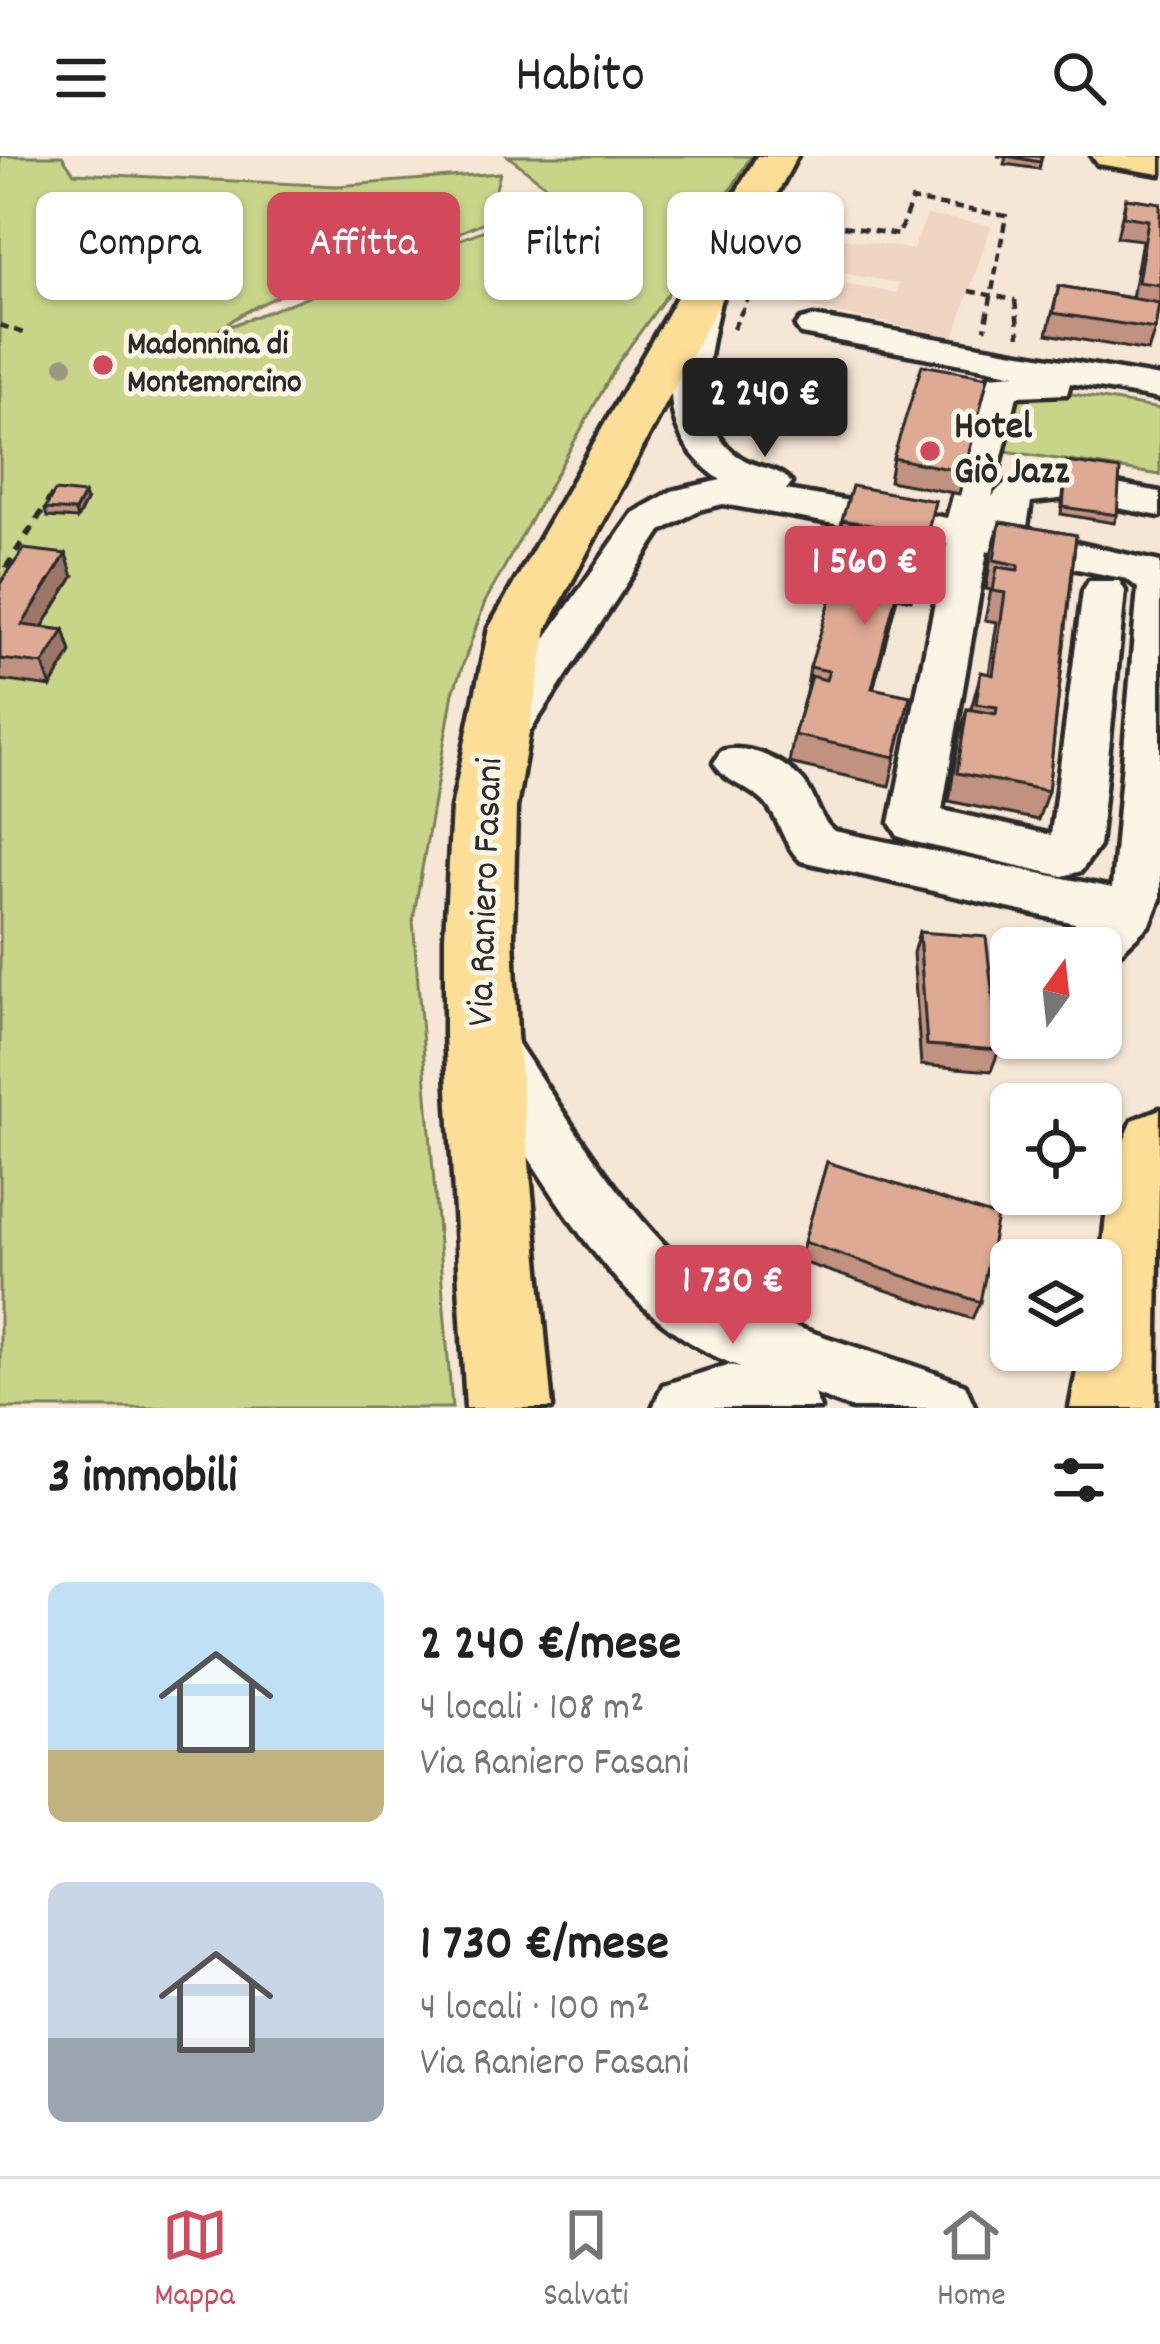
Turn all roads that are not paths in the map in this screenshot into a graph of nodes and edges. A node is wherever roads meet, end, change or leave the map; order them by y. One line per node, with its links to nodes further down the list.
1 (777, 156): 4 (main road, Via Raniero Fasani)
2 (1112, 156): 3 (main road)
3 (1160, 162)
4 (701, 318): 11 (street); 15 (main road, Via Raniero Fasani)
5 (813, 327): 6 (street)
6 (1160, 388)
7 (1160, 403): 11 (street)
8 (1064, 488): 11 (street)
9 (1116, 496): 10 (street)
10 (1160, 504)
11 (981, 528): 12 (street); 13 (street); 14 (street); 15 (street)
12 (1160, 549)
13 (1160, 582): 17 (street)
14 (1104, 591)
15 (492, 750): 20 (main road, Via Raniero Fasani)
16 (738, 763): 18 (street)
17 (1152, 835): 18 (street)
18 (1132, 909): 19 (street)
19 (1121, 927)
20 (481, 1035): 24 (main road, Via Raniero Fasani); 27 (street)
21 (1160, 1144): 22 (main road)
22 (1148, 1275): 23 (main road)
23 (1112, 1407)
24 (509, 1408)
25 (686, 1408): 26 (street)
26 (787, 1408)
27 (942, 1408)

